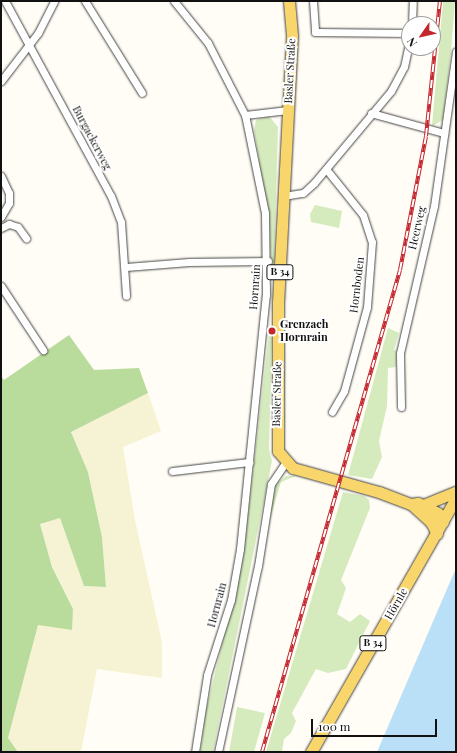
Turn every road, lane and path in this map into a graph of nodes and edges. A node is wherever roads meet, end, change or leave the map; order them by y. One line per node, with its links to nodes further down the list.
1 (5, 1): 10 (street, Burgackerweg)
2 (54, 1): 10 (street)
3 (85, 1): 14 (street)
4 (174, 1): 17 (street, Hornrain)
5 (289, 1): 15 (main road, Basler Straße / B 34)
6 (313, 1): 9 (street)
7 (413, 1): 8 (street)
8 (412, 16)
9 (401, 33)
10 (29, 43): 13 (street); 26 (street, Burgackerweg)
11 (456, 52): 18 (street, Heerweg)
12 (406, 56): 16 (street)
13 (1, 80)
14 (142, 93)
15 (288, 110): 17 (street); 21 (main road, Basler Straße / B 34)
16 (371, 113): 18 (street); 19 (street)
17 (245, 115): 25 (street, Hornrain)
18 (444, 133): 30 (street, Heerweg)
19 (326, 169): 21 (street); 31 (street, Hornboden)
20 (1, 176): 22 (street)
21 (283, 196): 33 (main road, Basler Straße / B 34)
22 (1, 217)
23 (1, 228): 24 (street)
24 (26, 238)
25 (268, 261): 26 (street); 32 (street, Hornrain)
26 (126, 267): 28 (street, Burgackerweg)
27 (1, 286): 29 (street)
28 (126, 296)
29 (43, 350)
30 (401, 407)
31 (332, 412)
32 (249, 462): 34 (street); 41 (street, Hornrain)
33 (285, 463): 37 (main road); 42 (street)
34 (172, 471)
35 (456, 492): 38 (main road)
36 (456, 498): 39 (main road, B 34)
37 (411, 504): 38 (main road); 40 (main road)
38 (423, 505): 39 (main road)
39 (443, 522): 40 (main road, B 34)
40 (437, 534): 43 (main road, Hörnle / B 34)
41 (195, 752)
42 (218, 752)
43 (311, 752)

